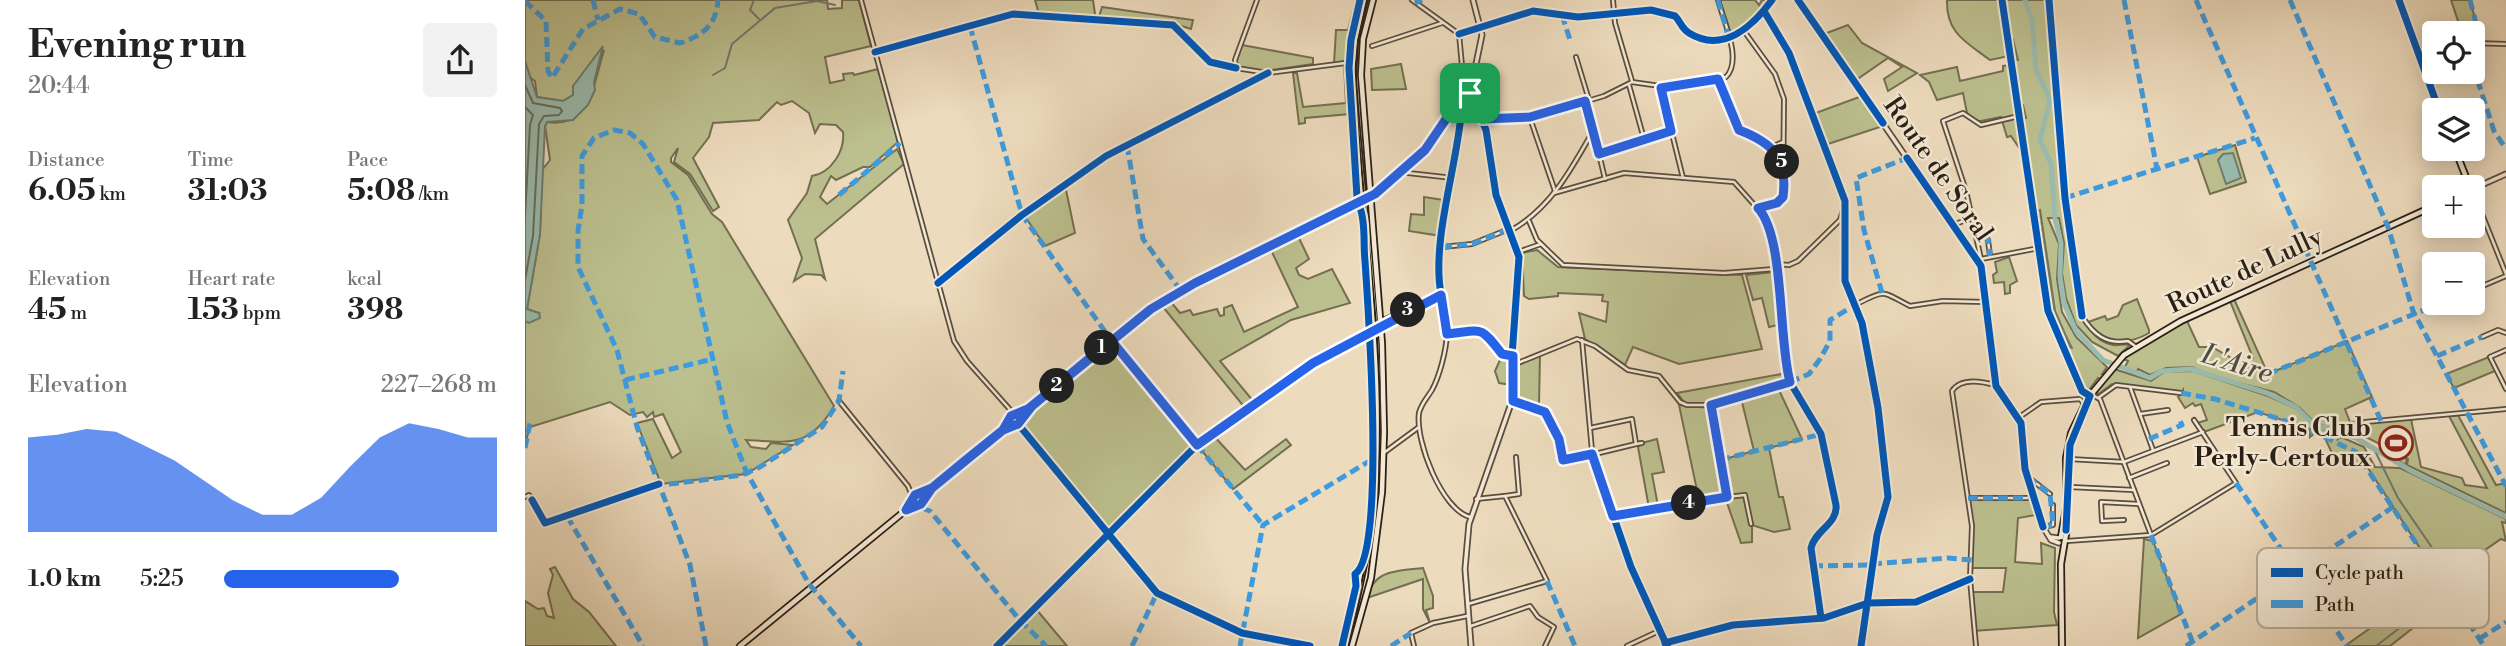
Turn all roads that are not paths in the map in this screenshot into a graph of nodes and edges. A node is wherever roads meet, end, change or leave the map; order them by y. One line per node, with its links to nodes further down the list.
1 (861, 0): 104 (street)
2 (1257, 0): 26 (street)
3 (1365, 0): 26 (main road)
4 (1373, 0): 51 (main road)
5 (1422, 0): 12 (street)
6 (1473, 0): 18 (street)
7 (1613, 0): 14 (street)
8 (1718, 0): 21 (street)
9 (1772, 0): 13 (street)
10 (1798, 0): 59 (street, Route de Soral)
11 (2399, 0): 27 (main road)
12 (1413, 1): 15 (street)
13 (1764, 11): 19 (street); 53 (street)
14 (1616, 13): 18 (street); 21 (street); 29 (street)
15 (1437, 20): 16 (street); 17 (street)
16 (1442, 23): 17 (street); 20 (street)
17 (1433, 26): 24 (street)
18 (1481, 26): 20 (street); 31 (street)
19 (1744, 29): 21 (street); 40 (street)
20 (1459, 34): 31 (street)
21 (1728, 38): 28 (street)
22 (2485, 43): 23 (street)
23 (2506, 44)
24 (1372, 46)
25 (1576, 57): 33 (street)
26 (1351, 62): 52 (main road)
27 (2420, 62): 32 (main road)
28 (1718, 79): 30 (street); 41 (street)
29 (1631, 83): 30 (street); 33 (street); 39 (street)
30 (1661, 88): 38 (street)
31 (1466, 90): 34 (street); 36 (street)
32 (2434, 98)
33 (1587, 100): 35 (street); 37 (street)
34 (1458, 102): 44 (street); 46 (street)
35 (1530, 117): 36 (street); 50 (street)
36 (1482, 119): 61 (street)
37 (1593, 131): 42 (street); 50 (street)
38 (1671, 131): 39 (street); 47 (street)
39 (1644, 139): 42 (street)
40 (1784, 141): 41 (street); 43 (street)
41 (1771, 147): 43 (street)
42 (1599, 154): 48 (street)
43 (1783, 163): 54 (street)
44 (1399, 172): 46 (street); 51 (street)
45 (2506, 174): 49 (street)
46 (1453, 178): 63 (street)
47 (1683, 178): 48 (street); 54 (street)
48 (1605, 179): 50 (street)
49 (2485, 183)
50 (1554, 192): 57 (street)
51 (1370, 196): 52 (main road); 77 (main road)
52 (1363, 200): 81 (main road); 148 (main road)
53 (1846, 203): 67 (street); 69 (street)
54 (1758, 208): 69 (street)
55 (2422, 211): 83 (main road, Route de Lully)
56 (1971, 218): 59 (street); 60 (street); 64 (street)
57 (1529, 221): 61 (street); 62 (street)
58 (2485, 223): 71 (street)
59 (1953, 225): 68 (street, Route de Soral)
60 (1973, 228): 66 (street); 68 (street)
61 (1510, 230): 63 (street); 65 (street)
62 (1541, 244): 65 (street); 70 (street)
63 (1442, 247): 73 (street)
64 (2039, 248): 66 (street); 94 (street)
65 (1518, 252): 85 (street)
66 (1990, 256): 68 (street)
67 (1846, 259)
68 (1979, 260): 74 (street, Route de Soral)
69 (1776, 264): 70 (street)
70 (1776, 269): 88 (street)
71 (2506, 275): 72 (street)
72 (2485, 285)
73 (1441, 295): 77 (street); 79 (street)
74 (1986, 302): 75 (street); 87 (street, Route de Soral)
75 (1855, 305)
76 (2082, 316): 83 (street)
77 (1380, 320): 116 (main road)
78 (2506, 333): 80 (street)
79 (1447, 334): 85 (street); 107 (street)
80 (2482, 337)
81 (1111, 340): 104 (main road); 114 (street)
82 (1582, 340): 86 (street); 99 (street); 108 (street)
83 (2136, 347): 94 (main road, Route de Lully)
84 (2506, 350): 92 (street)
85 (1513, 356): 86 (street)
86 (1513, 365): 97 (street)
87 (1995, 378): 89 (street); 90 (street, Route de Soral)
88 (1790, 382): 99 (street); 109 (street)
89 (1989, 383): 90 (street); 132 (street)
90 (1996, 386): 103 (street, Route de Soral)
91 (2130, 387): 93 (street); 95 (street); 102 (street)
92 (2506, 389)
93 (2181, 393)
94 (2091, 396): 95 (street); 98 (main road, Route de Lully); 119 (main road, Route de Lully)
95 (2098, 398): 120 (street)
96 (839, 401): 128 (street)
97 (1513, 401): 117 (street); 134 (street)
98 (2084, 404): 103 (street); 147 (main road, Route de Lully)
99 (1711, 405): 131 (street)
100 (2506, 409): 106 (street)
101 (2168, 410): 102 (street)
102 (2140, 414): 115 (street)
103 (2018, 418): 122 (street, Route de Soral)
104 (1015, 420): 111 (street); 125 (main road)
105 (2194, 420): 110 (street)
106 (2365, 422)
107 (1419, 427): 116 (street); 142 (street)
108 (1590, 428): 113 (street); 117 (street)
109 (1819, 429)
110 (2203, 432): 115 (street); 146 (street)
111 (1033, 442)
112 (1642, 443): 113 (street)
113 (1636, 444): 117 (street)
114 (1197, 445)
115 (2153, 451): 120 (street)
116 (1384, 453): 149 (main road)
117 (1592, 454): 141 (street)
118 (1516, 457): 129 (street)
119 (2069, 459): 120 (street); 124 (main road, Route de Lully)
120 (2124, 462): 123 (street)
121 (2167, 463): 123 (street)
122 (2028, 477): 127 (street); 133 (street, Route de Soral)
123 (2129, 478): 126 (street)
124 (2070, 487): 126 (street); 147 (main road, Route de Lully)
125 (932, 488): 128 (main road); 136 (main road)
126 (2134, 490): 137 (street)
127 (2050, 494)
128 (916, 496): 136 (main road); 138 (main road); 140 (main road)
129 (1505, 496): 134 (street); 152 (street)
130 (525, 497): 135 (street)
131 (1727, 497): 141 (street); 144 (street)
132 (1968, 498): 133 (street); 164 (street)
133 (2034, 498): 145 (street, Route de Soral)
134 (1476, 499): 142 (street)
135 (532, 500)
136 (924, 500): 138 (main road)
137 (2139, 504): 143 (street); 146 (street)
138 (918, 505): 140 (main road)
139 (2053, 505): 145 (street)
140 (906, 510): 156 (main road)
141 (1613, 516): 155 (street)
142 (1470, 517): 152 (street)
143 (2124, 520)
144 (1751, 524)
145 (2043, 527): 147 (street, Route de Soral)
146 (2151, 535): 147 (street)
147 (2062, 540): 165 (main road)
148 (1361, 572): 149 (main road); 150 (main road)
149 (1370, 574): 151 (main road)
150 (1360, 580): 151 (main road); 157 (main road)
151 (1368, 582): 158 (main road)
152 (1466, 604): 153 (street)
153 (1467, 616): 154 (street); 159 (street)
154 (1468, 626): 160 (street); 161 (street)
155 (1659, 631): 162 (street); 163 (street)
156 (740, 646)
157 (1346, 646)
158 (1352, 646)
159 (1414, 646)
160 (1471, 646)
161 (1545, 646)
162 (1627, 646)
163 (1667, 646)
164 (1976, 646)
165 (2062, 646)

